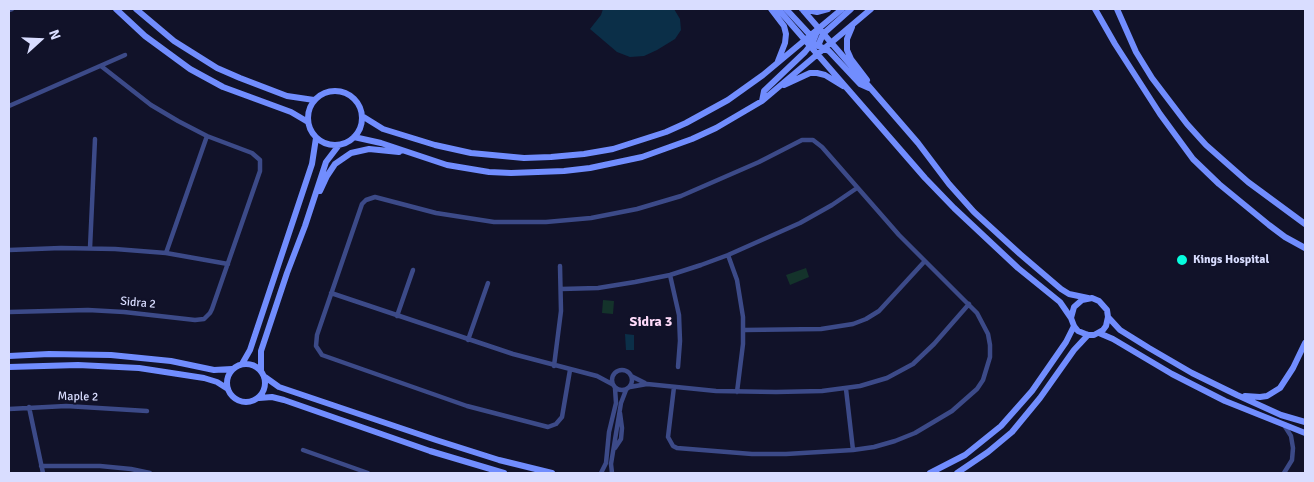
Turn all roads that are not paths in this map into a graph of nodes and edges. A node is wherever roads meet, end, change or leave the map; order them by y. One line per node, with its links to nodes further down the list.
1 (116, 9): 29 (street)
2 (136, 9): 25 (street)
3 (771, 9): 20 (street)
4 (778, 9): 15 (street)
5 (786, 9): 15 (street)
6 (802, 9): 7 (street); 14 (street)
7 (828, 9)
8 (842, 9): 14 (street)
9 (851, 9): 14 (street)
10 (871, 9): 13 (street)
11 (1095, 9): 41 (street)
12 (1117, 9): 38 (street)
13 (856, 22): 16 (street); 23 (street)
14 (821, 31): 15 (street); 16 (street)
15 (813, 41): 16 (street); 17 (street); 19 (street); 20 (street); 26 (street)
16 (831, 43): 17 (street); 23 (street)
17 (825, 48): 19 (street); 23 (street)
18 (126, 55): 21 (street)
19 (818, 55): 22 (street); 24 (street)
20 (778, 62): 28 (street)
21 (101, 66): 27 (street); 30 (street, Sidra 2)
22 (781, 85): 24 (street); 26 (street)
23 (870, 88): 57 (street)
24 (850, 90): 62 (street)
25 (314, 100): 28 (street); 29 (street)
26 (762, 101): 35 (street)
27 (9, 106)
28 (362, 116): 31 (street)
29 (308, 122): 32 (street)
30 (207, 136): 46 (street); 50 (street, Sidra 2)
31 (354, 137): 34 (street); 35 (street)
32 (316, 138): 34 (street); 70 (street)
33 (95, 139): 43 (street)
34 (339, 145): 37 (street)
35 (406, 152): 37 (street)
36 (857, 188): 48 (street); 49 (street); 56 (street)
37 (313, 200): 75 (street)
38 (1289, 214): 39 (street); 40 (street)
39 (1305, 218)
40 (1305, 224)
41 (1285, 237): 42 (street); 44 (street); 47 (street)
42 (1305, 243)
43 (90, 248): 45 (street); 46 (street)
44 (1305, 248)
45 (9, 250)
46 (166, 253): 50 (street)
47 (1305, 254)
48 (728, 255): 53 (street); 64 (street)
49 (924, 262): 58 (street); 64 (street)
50 (228, 264): 59 (street, Sidra 2)
51 (560, 266): 55 (street)
52 (413, 270): 60 (street)
53 (670, 275): 55 (street); 73 (street)
54 (488, 283): 67 (street)
55 (561, 289): 71 (street)
56 (331, 293): 60 (street); 76 (street)
57 (1088, 298): 61 (street); 62 (street)
58 (969, 304): 86 (street); 97 (street)
59 (9, 312)
60 (397, 316): 67 (street)
61 (1108, 317): 65 (street); 88 (street)
62 (1071, 318): 63 (street)
63 (1074, 326): 66 (street); 108 (street)
64 (744, 330): 87 (street)
65 (1099, 333): 66 (street); 94 (street)
66 (1088, 336): 109 (street)
67 (468, 340): 71 (street)
68 (1305, 343): 88 (street)
69 (9, 356): 74 (street)
70 (242, 364): 74 (street); 75 (street)
71 (554, 366): 76 (street)
72 (9, 367): 85 (street)
73 (678, 367)
74 (232, 369): 85 (street)
75 (261, 370): 80 (street)
76 (570, 370): 78 (street)
77 (614, 373): 78 (street); 79 (street); 82 (street)
78 (597, 376): 82 (street)
79 (631, 376): 81 (street); 84 (street)
80 (265, 377): 89 (street); 105 (street)
81 (647, 384): 83 (street); 84 (street)
82 (614, 386): 84 (street); 106 (street)
83 (674, 387): 87 (street); 97 (street)
84 (628, 388): 107 (street)
85 (228, 389): 89 (street)
86 (846, 389): 87 (street); 97 (street)
87 (737, 392)
88 (1237, 395): 93 (street)
89 (259, 398): 104 (street)
90 (29, 407): 91 (street, Maple 2); 92 (street, Maple 2); 98 (street)
91 (9, 409)
92 (147, 411)
93 (1305, 422)
94 (1284, 425): 95 (street); 110 (street)
95 (1305, 433)
96 (304, 450): 103 (street)
97 (853, 450)
98 (41, 466): 99 (street); 100 (street)
99 (100, 466): 101 (street); 102 (street)
100 (43, 473)
101 (98, 473)
102 (150, 473)
103 (368, 473)
104 (504, 473)
105 (552, 473)
106 (601, 473)
107 (612, 473)
108 (930, 473)
109 (957, 473)
110 (1284, 473)

